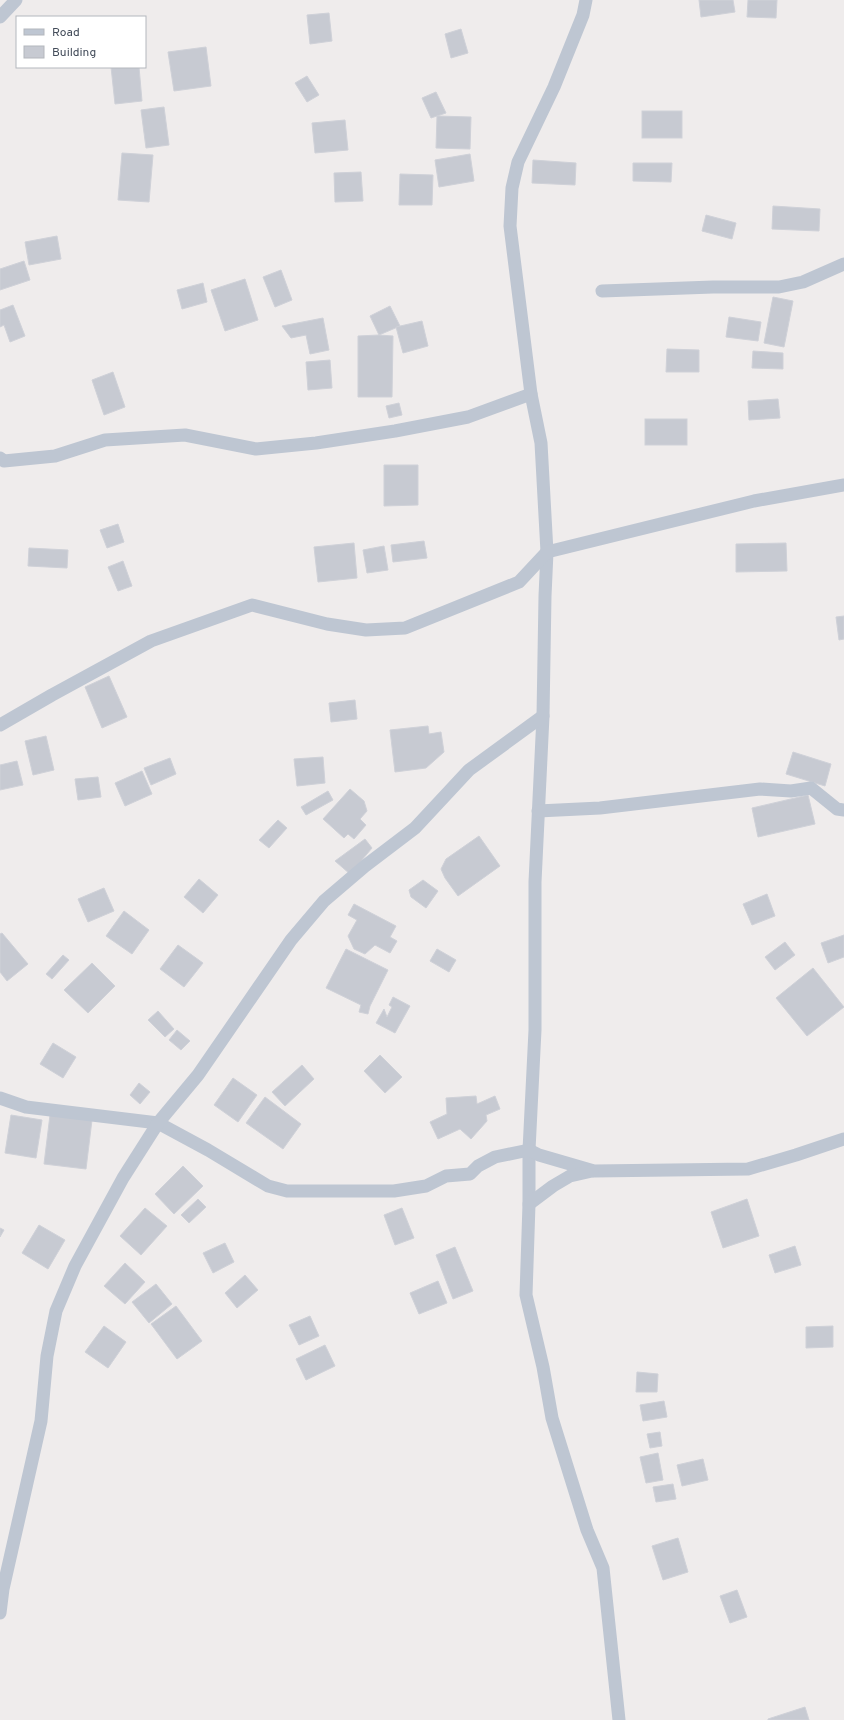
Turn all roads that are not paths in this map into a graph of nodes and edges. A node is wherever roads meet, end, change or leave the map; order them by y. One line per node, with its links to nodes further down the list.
1 (16, 0): 3 (street)
2 (586, 0): 6 (street)
3 (0, 18)
4 (844, 264): 5 (street)
5 (602, 291)
6 (531, 394): 7 (street); 9 (street)
7 (0, 458)
8 (844, 485): 9 (street)
9 (547, 552): 10 (street); 11 (street)
10 (543, 716): 13 (street); 15 (street)
11 (0, 725)
12 (844, 810): 13 (street)
13 (538, 811): 17 (street)
14 (0, 1098): 15 (street)
15 (158, 1123): 17 (street); 20 (street)
16 (844, 1138): 18 (street)
17 (529, 1150): 18 (street); 19 (street)
18 (594, 1171): 19 (street)
19 (530, 1204): 21 (street)
20 (0, 1613)
21 (619, 1720)

